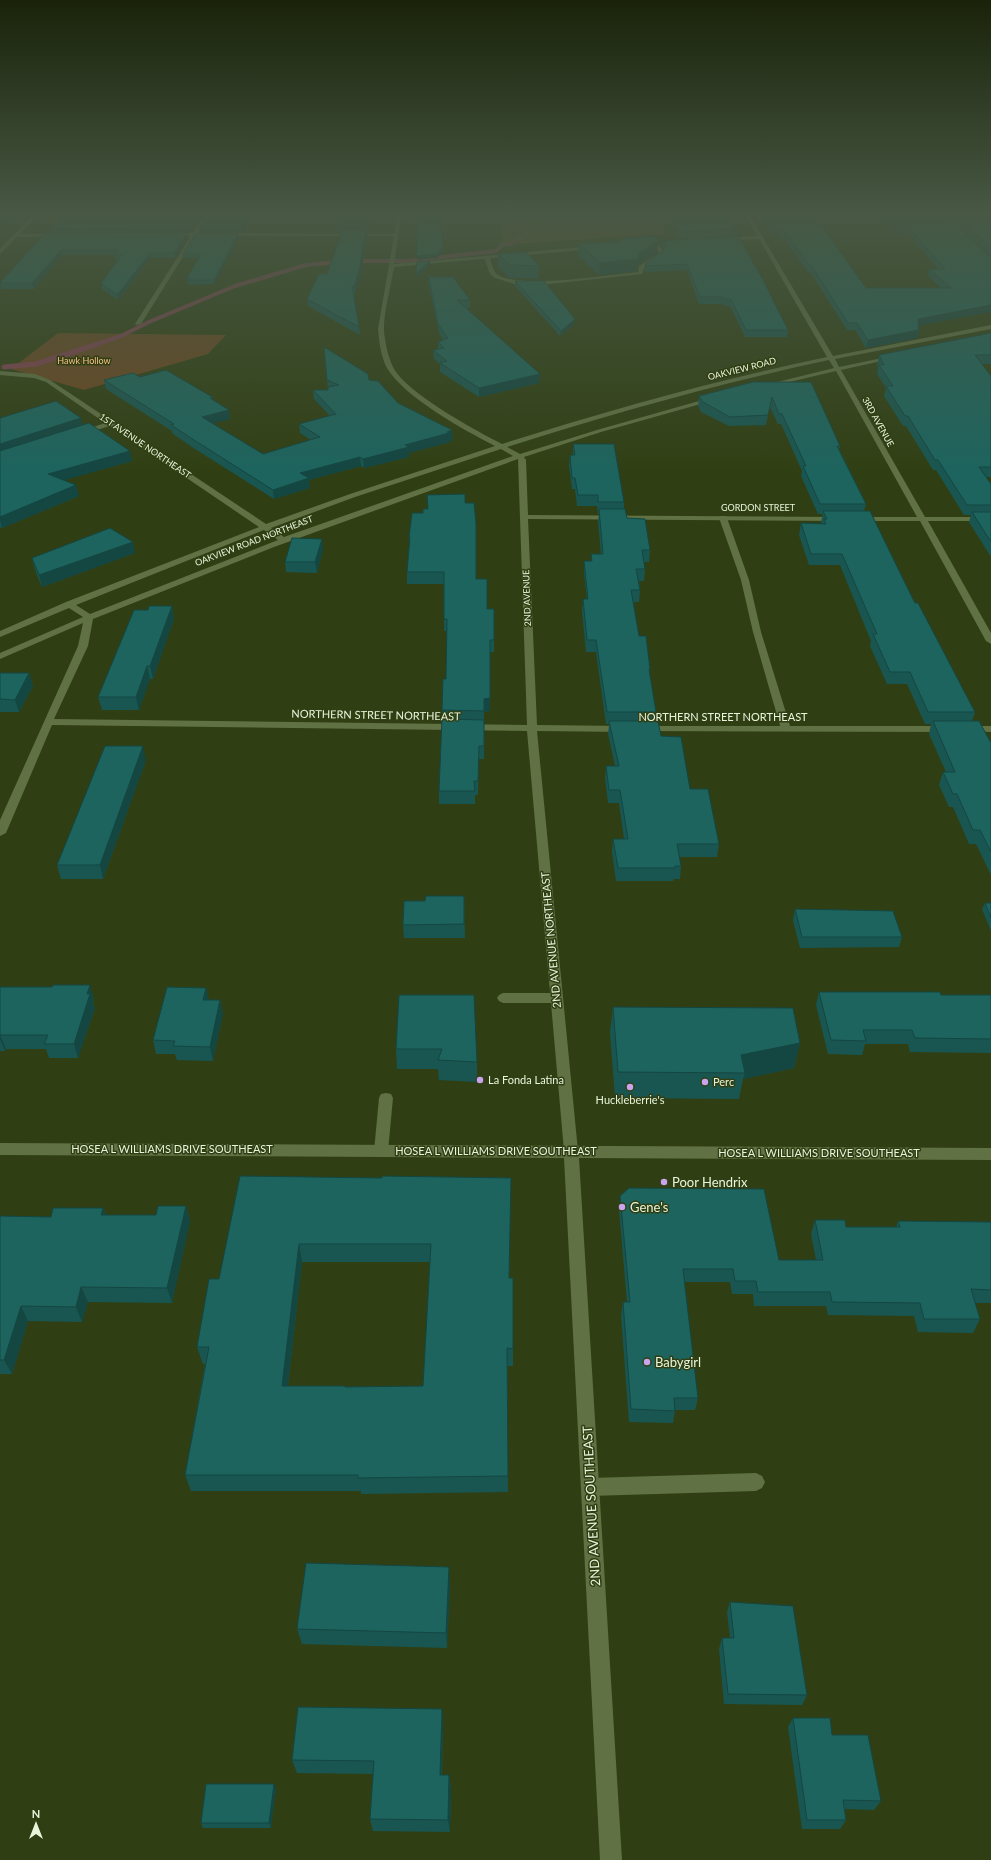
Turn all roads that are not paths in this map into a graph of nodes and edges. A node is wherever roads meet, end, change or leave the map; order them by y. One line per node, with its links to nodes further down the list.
1 (154, 299): 4 (street)
2 (387, 299): 14 (street)
3 (796, 299): 7 (street, 3RD AVENUE)
4 (138, 324)
5 (991, 327): 7 (street, OAKVIEW ROAD)
6 (901, 356): 8 (street, OAKVIEW ROAD)
7 (831, 358): 8 (street, 3RD AVENUE); 14 (street, OAKVIEW ROAD)
8 (837, 369): 10 (street, OAKVIEW ROAD); 18 (street, 3RD AVENUE)
9 (0, 373): 12 (street, 1ST AVENUE NORTHEAST)
10 (757, 388)
11 (719, 398): 15 (street)
12 (112, 423): 13 (street); 20 (street, 1ST AVENUE NORTHEAST)
13 (76, 434)
14 (502, 446): 15 (street); 20 (street, OAKVIEW ROAD NORTHEAST)
15 (519, 456): 16 (street, 2ND AVENUE); 21 (street, OAKVIEW ROAD NORTHEAST)
16 (524, 517): 17 (street, GORDON STREET); 28 (street, 2ND AVENUE)
17 (723, 518): 18 (street, GORDON STREET); 29 (street)
18 (922, 519): 19 (street, GORDON STREET); 25 (street, 3RD AVENUE)
19 (991, 519)
20 (263, 527): 21 (street, 1ST AVENUE NORTHEAST); 22 (street, OAKVIEW ROAD NORTHEAST)
21 (282, 539): 23 (street, OAKVIEW ROAD NORTHEAST)
22 (69, 604): 23 (street); 24 (street, OAKVIEW ROAD NORTHEAST)
23 (89, 617): 26 (street, OAKVIEW ROAD NORTHEAST); 27 (street)
24 (0, 634)
25 (991, 642)
26 (0, 656)
27 (48, 722): 28 (street, NORTHERN STREET NORTHEAST); 31 (street)
28 (532, 729): 29 (street, NORTHERN STREET NORTHEAST); 33 (street, 2ND AVENUE NORTHEAST)
29 (786, 729): 30 (street, NORTHERN STREET NORTHEAST)
30 (991, 729)
31 (0, 833)
32 (503, 998): 33 (street)
33 (556, 998): 37 (street, 2ND AVENUE NORTHEAST)
34 (386, 1098): 36 (street)
35 (0, 1149): 36 (street, HOSEA L WILLIAMS DRIVE SOUTHEAST)
36 (381, 1151): 37 (street, HOSEA L WILLIAMS DRIVE SOUTHEAST)
37 (571, 1152): 38 (street, HOSEA L WILLIAMS DRIVE SOUTHEAST); 40 (street, 2ND AVENUE SOUTHEAST)
38 (991, 1154)
39 (756, 1482): 40 (street)
40 (590, 1487): 41 (street, 2ND AVENUE SOUTHEAST)
41 (611, 1860)

